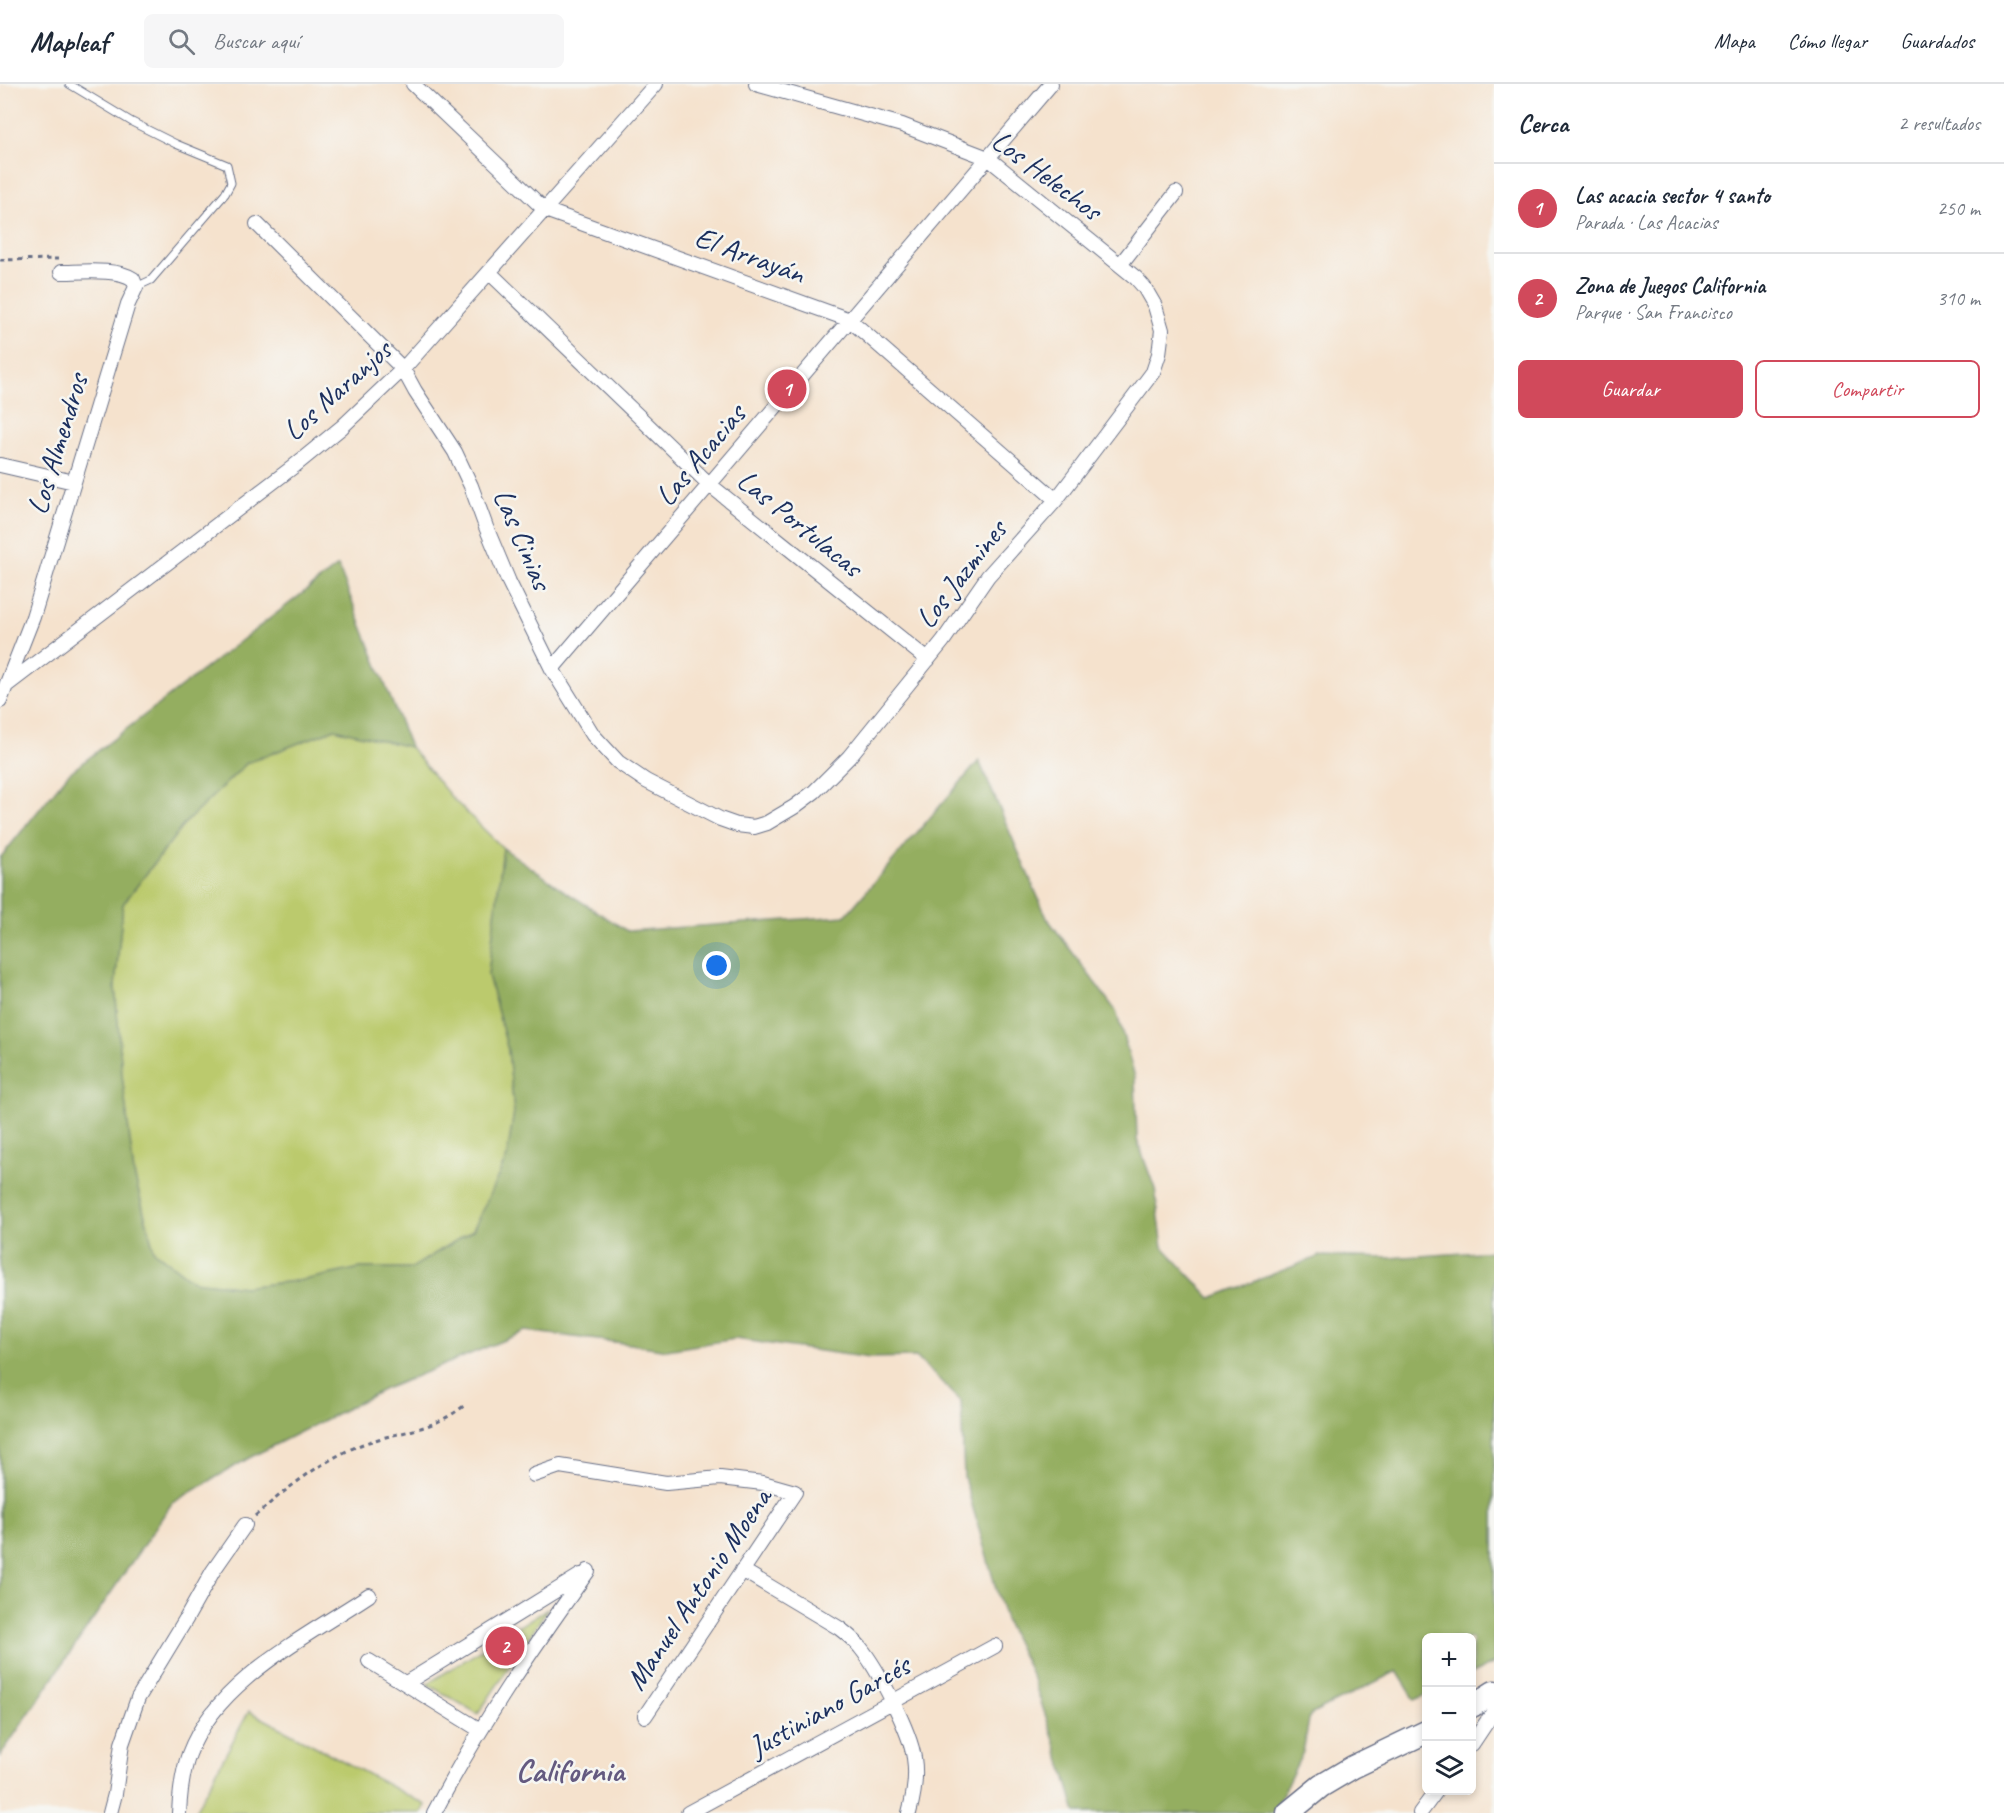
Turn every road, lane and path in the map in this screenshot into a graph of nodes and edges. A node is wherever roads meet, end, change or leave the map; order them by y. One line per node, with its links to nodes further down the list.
1 (69, 84): 13 (lane)
2 (413, 84): 8 (street, El Arrayán)
3 (656, 84): 8 (street, Los Naranjos)
4 (756, 84): 6 (street, Los Helechos)
5 (1052, 84): 6 (street, Las Acacias)
6 (988, 158): 10 (street, Los Helechos); 14 (street, Las Acacias)
7 (1176, 193): 10 (street)
8 (545, 210): 12 (street, Los Naranjos); 14 (street, El Arrayán)
9 (256, 224): 16 (street, Las Cinias)
10 (1120, 265): 15 (street, Los Helechos)
11 (61, 272): 13 (street)
12 (489, 272): 16 (street, Los Naranjos); 19 (street, Las Portulacas)
13 (136, 287): 18 (street, Los Almendros)
14 (850, 320): 19 (street, Las Acacias); 20 (street, El Arrayán)
15 (1162, 330): 20 (street, Los Jazmines)
16 (403, 369): 22 (street, Las Cinias); 23 (street, Los Naranjos)
17 (0, 465): 18 (street)
18 (74, 482): 23 (street, Los Almendros)
19 (710, 485): 21 (street, Las Portulacas); 22 (street, Las Acacias)
20 (1056, 500): 21 (street, Los Jazmines)
21 (928, 660): 25 (street, Los Jazmines)
22 (552, 669): 25 (street, Las Cinias)
23 (7, 685): 24 (street, Los Almendros)
24 (0, 700)
25 (767, 823)
26 (466, 1404): 28 (path)
27 (534, 1475): 29 (street, Manuel Antonio Moena)
28 (245, 1525): 43 (street)
29 (742, 1570): 35 (street); 38 (street, Manuel Antonio Moena)
30 (369, 1596): 44 (street)
31 (995, 1646): 35 (street, Justiniano Garcés)
32 (369, 1661): 33 (street)
33 (406, 1683): 39 (street); 39 (street)
34 (1494, 1692): 36 (main road)
35 (892, 1702): 46 (street, Justiniano Garcés); 47 (street)
36 (1476, 1703)
37 (1494, 1711): 41 (street)
38 (645, 1716)
39 (480, 1730): 45 (street)
40 (1422, 1734): 48 (main road)
41 (1474, 1741)
42 (1434, 1795): 49 (street)
43 (110, 1813)
44 (179, 1813)
45 (434, 1813)
46 (688, 1813)
47 (909, 1813)
48 (1288, 1813)
49 (1420, 1813)

